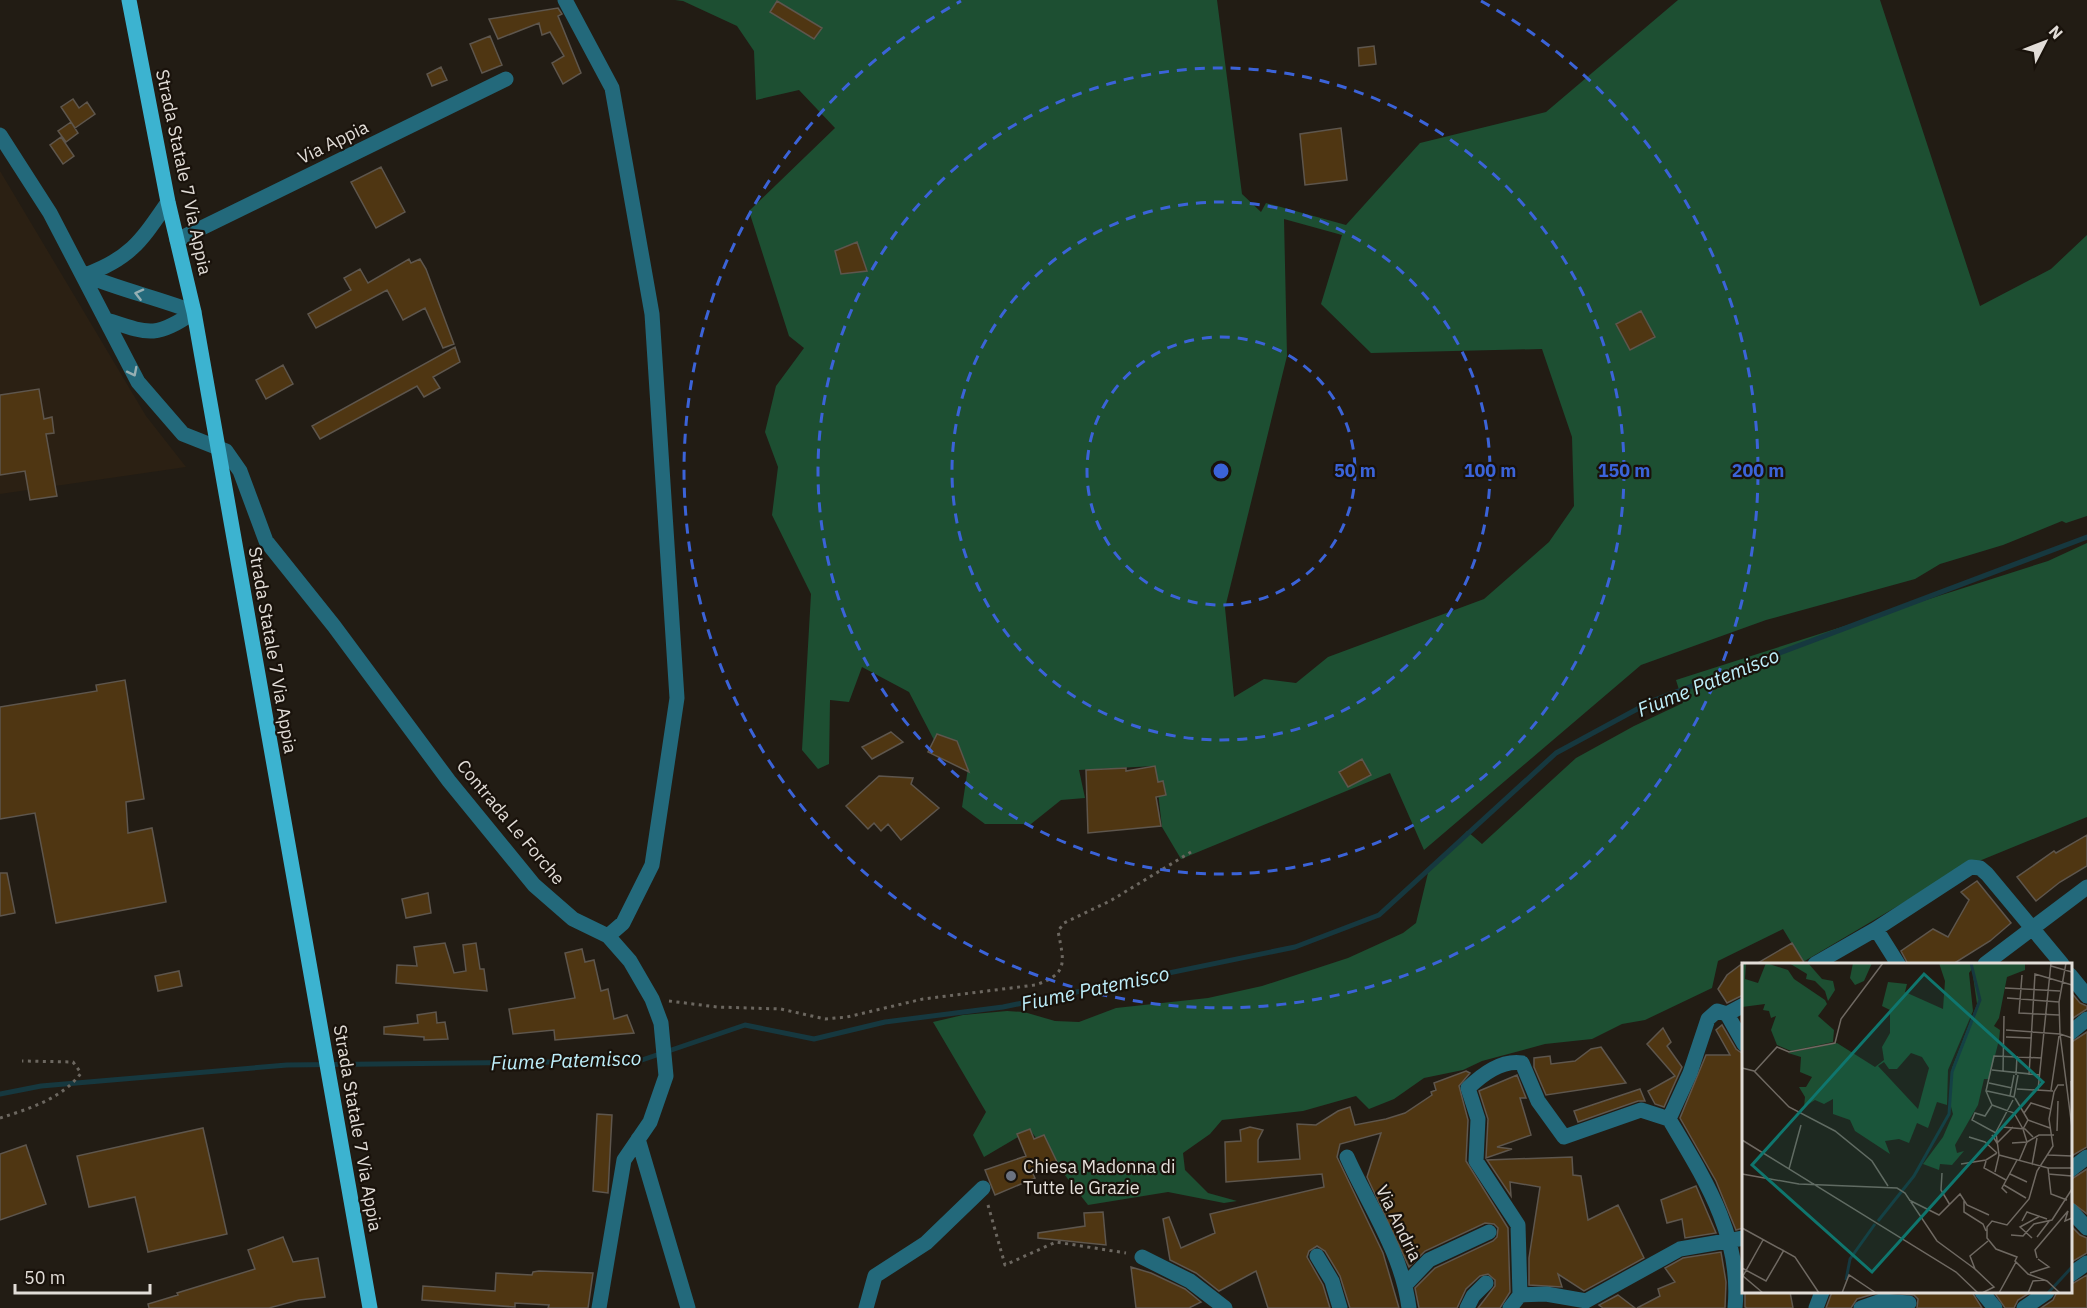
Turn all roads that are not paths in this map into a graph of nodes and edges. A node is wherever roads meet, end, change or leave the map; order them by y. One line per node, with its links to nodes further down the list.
1 (129, 0): 5 (main road, Strada Statale 7 Via Appia)
2 (565, 0): 14 (street)
3 (506, 79): 6 (street, Via Appia)
4 (0, 135): 7 (street)
5 (168, 202): 6 (main road, Strada Statale 7 Via Appia); 7 (street)
6 (177, 240): 8 (main road, Strada Statale 7 Via Appia)
7 (85, 275): 8 (street, one-way to 7); 9 (street)
8 (194, 312): 9 (street); 10 (main road, Strada Statale 7 Via Appia)
9 (107, 320): 10 (street, one-way to 10)
10 (218, 446): 14 (street, Contrada Le Forche); 48 (main road, Strada Statale 7 Via Appia)
11 (2087, 887): 12 (street)
12 (2032, 928): 13 (street); 17 (street); 18 (street)
13 (1876, 929): 15 (street); 16 (street)
14 (608, 936): 27 (street, Contrada Le Forche)
15 (1817, 963)
16 (1897, 963)
17 (1986, 963)
18 (2061, 963)
19 (2072, 977): 20 (street)
20 (2087, 996)
21 (1742, 1006): 22 (street)
22 (1727, 1014): 25 (street); 26 (street)
23 (2087, 1019): 24 (street)
24 (2072, 1031)
25 (1742, 1042)
26 (1669, 1119): 35 (street); 45 (street)
27 (638, 1139): 49 (street, Contrada Le Forche); 50 (street)
28 (1347, 1157): 41 (street, Via Andria)
29 (2087, 1157): 30 (street)
30 (2072, 1168)
31 (983, 1188): 51 (street)
32 (2072, 1212): 33 (street)
33 (2087, 1228)
34 (1489, 1232): 41 (street)
35 (1737, 1240): 47 (street); 56 (street)
36 (1317, 1256): 53 (street)
37 (1142, 1257): 52 (street)
38 (2087, 1263): 39 (street)
39 (2072, 1274)
40 (1486, 1283): 55 (street)
41 (1406, 1284): 54 (street, Via Andria)
42 (1822, 1293): 57 (street)
43 (1983, 1293): 59 (street)
44 (2046, 1293): 60 (street)
45 (1515, 1302): 47 (street)
46 (1909, 1303): 58 (street)
47 (1589, 1305)
48 (370, 1308)
49 (599, 1308)
50 (688, 1308)
51 (866, 1308)
52 (1225, 1308)
53 (1340, 1308)
54 (1409, 1308)
55 (1467, 1308)
56 (1735, 1308)
57 (1816, 1308)
58 (1862, 1308)
59 (1995, 1308)
60 (2024, 1308)

